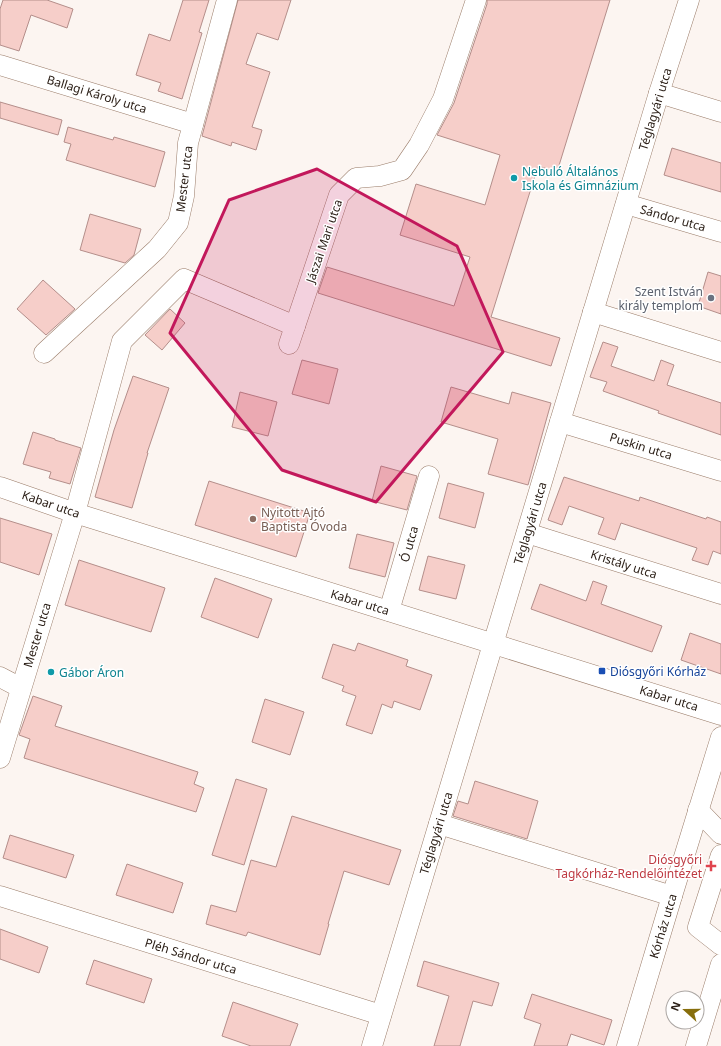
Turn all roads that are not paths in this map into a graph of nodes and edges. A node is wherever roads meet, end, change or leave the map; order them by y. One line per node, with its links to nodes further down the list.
1 (228, 0): 7 (street, Mester utca)
2 (476, 0): 10 (street, Jászai Mari utca)
3 (689, 0): 5 (street, Téglagyári utca)
4 (0, 65): 7 (street, Ballagi Károly utca)
5 (659, 93): 6 (street); 8 (street, Téglagyári utca)
6 (721, 112)
7 (193, 124): 13 (street, Mester utca)
8 (626, 204): 9 (street, Sándor utca); 11 (street, Téglagyári utca)
9 (721, 232)
10 (184, 279): 18 (street, Mester utca)
11 (593, 312): 12 (street); 14 (street, Téglagyári utca)
12 (721, 352)
13 (44, 353)
14 (560, 422): 15 (street, Puskin utca); 19 (street, Téglagyári utca)
15 (721, 471)
16 (428, 476): 21 (street, Ó utca)
17 (0, 487): 18 (street, Kabar utca)
18 (75, 513): 21 (street, Kabar utca); 24 (street, Mester utca)
19 (527, 533): 20 (street, Kristály utca); 22 (street, Téglagyári utca)
20 (721, 594)
21 (389, 611): 22 (street, Kabar utca)
22 (493, 643): 25 (street, Kabar utca); 29 (street, Téglagyári utca)
23 (0, 677): 24 (street)
24 (21, 688): 27 (street, Mester utca)
25 (721, 714)
26 (721, 737): 28 (street, Kórház utca)
27 (0, 758)
28 (698, 810): 30 (street); 33 (street, Kórház utca)
29 (439, 824): 33 (street); 36 (street, Téglagyári utca)
30 (721, 834)
31 (721, 855): 34 (street)
32 (0, 896): 36 (street, Pléh Sándor utca)
33 (672, 896): 38 (street, Kórház utca)
34 (721, 945)
35 (721, 964): 39 (street)
36 (381, 1016): 37 (street, Téglagyári utca)
37 (372, 1046)
38 (627, 1046)
39 (696, 1046)

